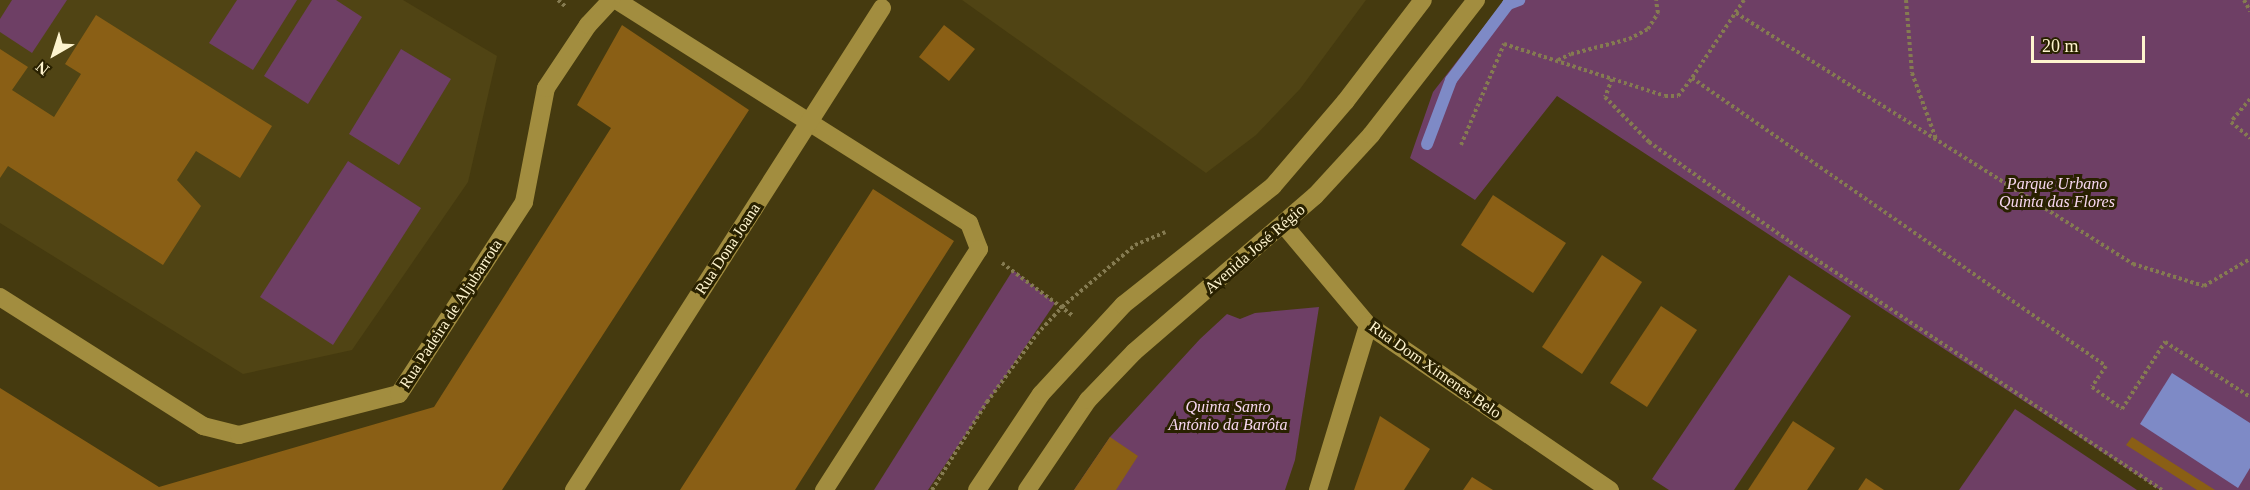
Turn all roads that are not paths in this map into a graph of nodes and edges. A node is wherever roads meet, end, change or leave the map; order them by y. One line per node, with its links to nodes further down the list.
1 (611, 0): 8 (street, Rua Padeira de Aljubarrota)
2 (616, 0): 6 (street)
3 (1423, 0): 12 (street)
4 (1476, 0): 7 (street, Avenida José Régio)
5 (882, 8): 6 (street, Rua Dona Joana)
6 (809, 122): 10 (street, Rua Dona Joana); 11 (street)
7 (1283, 224): 9 (street, Rua Dom Ximenes Belo); 13 (street, Avenida José Régio)
8 (0, 297)
9 (1368, 325): 14 (street); 15 (street, Rua Dom Ximenes Belo)
10 (574, 490)
11 (825, 490)
12 (977, 490)
13 (1027, 490)
14 (1318, 490)
15 (1610, 490)

